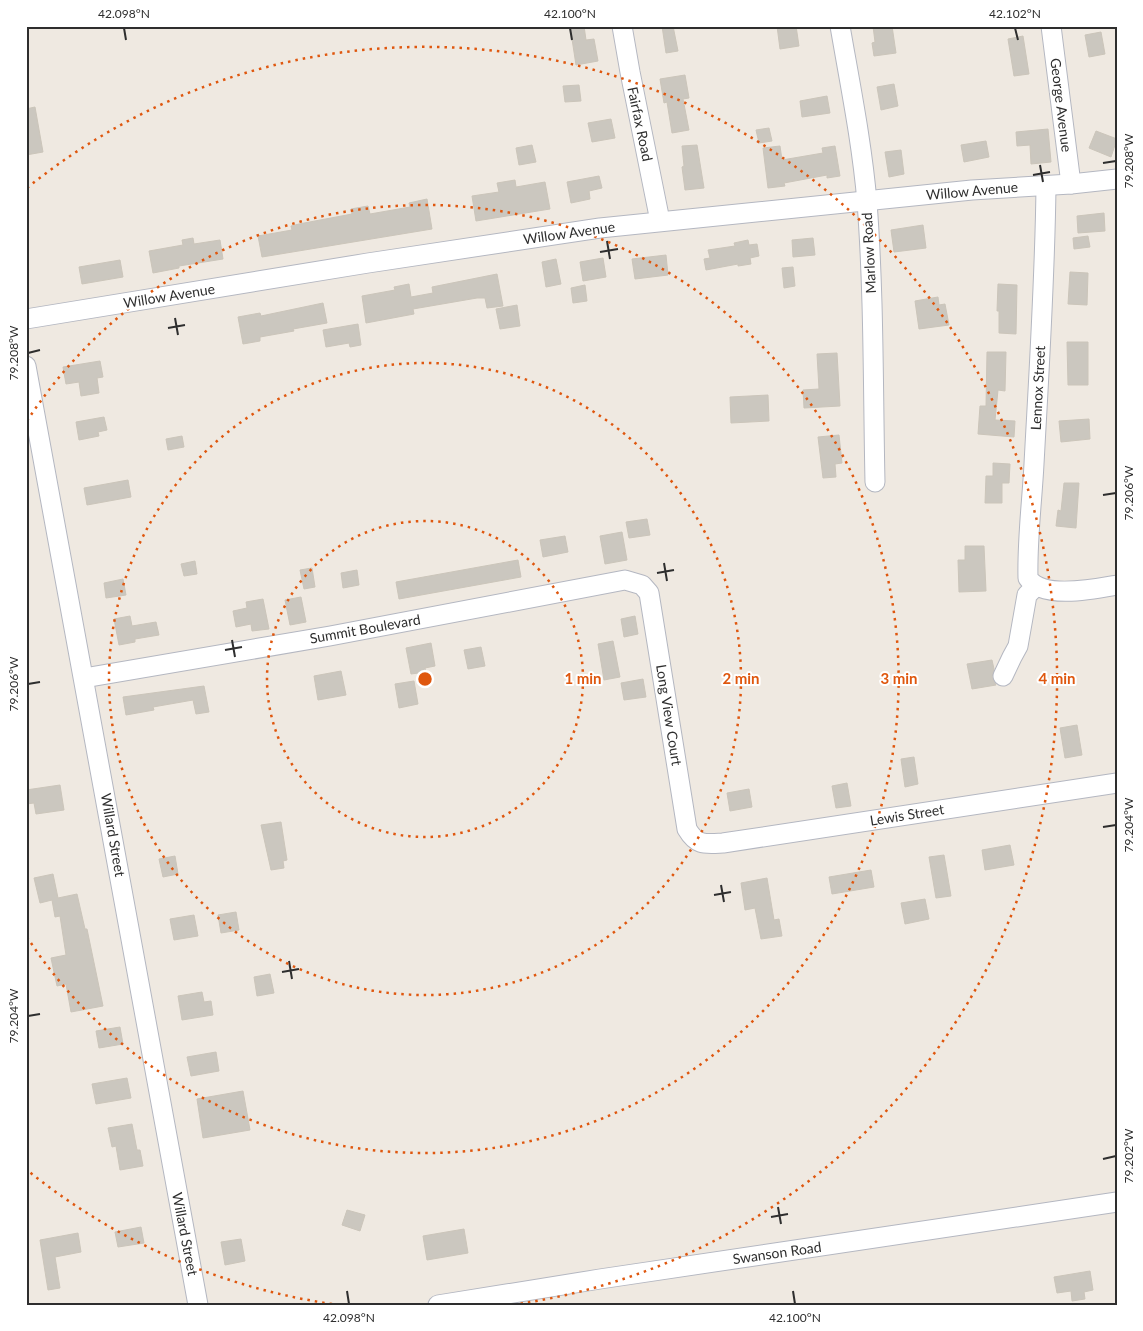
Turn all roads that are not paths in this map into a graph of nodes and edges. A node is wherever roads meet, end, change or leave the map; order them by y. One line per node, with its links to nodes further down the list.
1 (622, 26): 8 (street, Fairfax Road)
2 (840, 26): 7 (street, Marlow Road)
3 (1051, 26): 5 (street, George Avenue)
4 (1117, 179): 5 (street, Willow Avenue)
5 (1071, 184): 6 (street, Willow Avenue)
6 (1046, 186): 7 (street, Willow Avenue); 13 (street, Lennox Street)
7 (867, 201): 8 (street, Willow Avenue); 11 (street, Marlow Road)
8 (660, 221): 9 (street, Willow Avenue)
9 (26, 319)
10 (26, 366): 16 (street, Willard Street)
11 (875, 482)
12 (1117, 585): 13 (street)
13 (1036, 586): 15 (street)
14 (644, 587): 16 (street, Summit Boulevard); 18 (street, Long View Court)
15 (1003, 676)
16 (84, 678): 20 (street, Willard Street)
17 (1117, 783): 18 (street, Lewis Street)
18 (697, 842)
19 (1117, 1202): 21 (street, Swanson Road)
20 (198, 1305)
21 (438, 1305)

